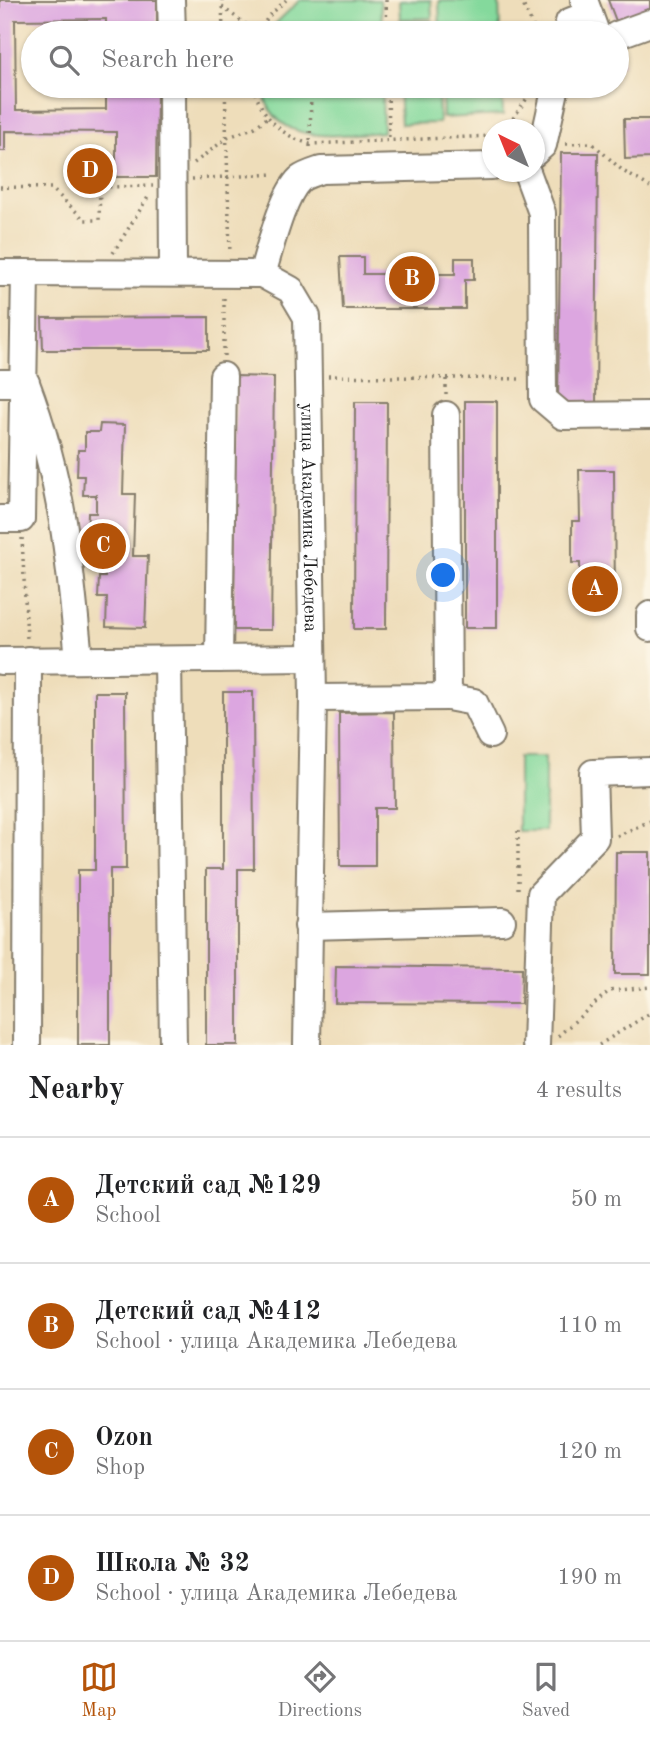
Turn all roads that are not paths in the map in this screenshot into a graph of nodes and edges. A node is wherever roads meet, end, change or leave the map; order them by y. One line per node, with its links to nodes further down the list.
1 (171, 0): 3 (street)
2 (590, 16): 4 (street)
3 (172, 21)
4 (572, 21)
5 (650, 23): 6 (street)
6 (629, 31)
7 (171, 98): 12 (street)
8 (553, 98): 9 (street)
9 (545, 136)
10 (482, 166): 14 (street)
11 (531, 182): 18 (street)
12 (173, 272): 13 (street); 14 (street)
13 (13, 273): 16 (street)
14 (262, 274): 22 (street, улица Академика Лебедева)
15 (223, 376): 23 (street)
16 (13, 383): 19 (street); 25 (street)
17 (446, 415): 28 (street)
18 (650, 415)
19 (10, 519)
20 (650, 615): 21 (street)
21 (650, 628)
22 (311, 658): 23 (street); 29 (street, улица Академика Лебедева)
23 (219, 659): 26 (street)
24 (28, 660): 25 (street); 27 (street); 34 (street)
25 (79, 660): 26 (street)
26 (168, 660): 35 (street)
27 (0, 661)
28 (448, 697): 29 (street); 30 (street)
29 (313, 698): 33 (street, улица Академика Лебедева)
30 (490, 735)
31 (650, 771): 37 (street)
32 (502, 921): 33 (street)
33 (307, 926): 36 (street, улица Академика Лебедева)
34 (27, 1045)
35 (173, 1045)
36 (307, 1045)
37 (536, 1045)

